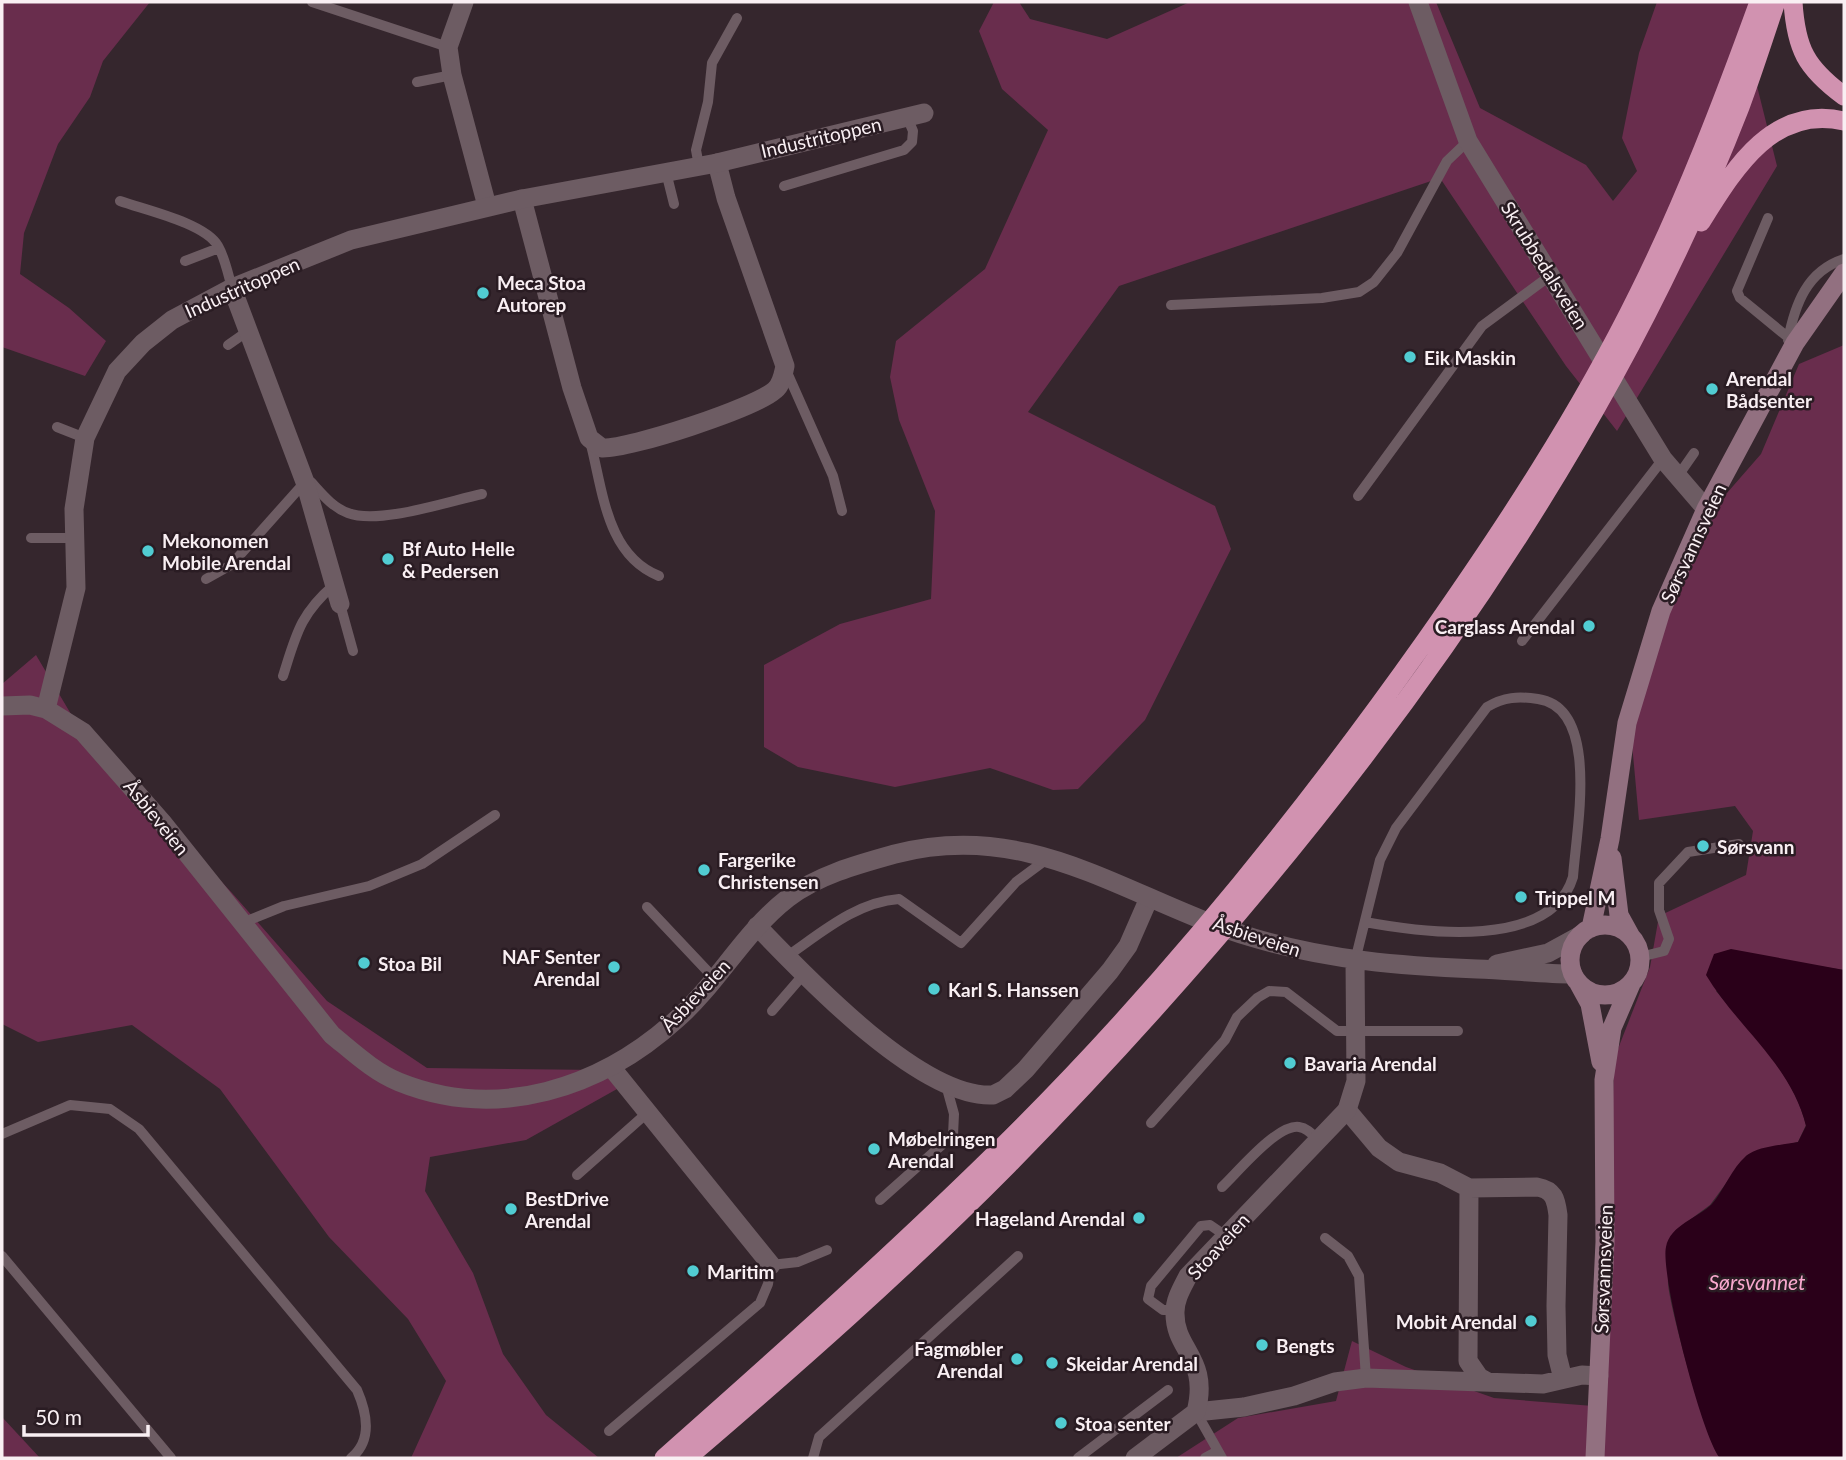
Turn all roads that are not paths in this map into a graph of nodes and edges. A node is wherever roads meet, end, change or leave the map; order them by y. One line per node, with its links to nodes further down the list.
1 (312, 2): 8 (lane)
2 (464, 2): 8 (street)
3 (1418, 2): 14 (street, Skrubbedalsveien)
4 (1759, 2): 29 (highway)
5 (1776, 2): 29 (highway)
6 (1793, 2): 11 (highway)
7 (737, 18): 15 (lane)
8 (448, 47): 9 (street)
9 (452, 75): 10 (lane); 21 (street)
10 (417, 82)
11 (1844, 96)
12 (916, 115): 15 (street, Industritoppen); 17 (lane)
13 (1844, 121): 29 (highway)
14 (1468, 141): 27 (street, Skrubbedalsveien); 30 (lane)
15 (708, 165): 16 (street, Industritoppen); 34 (street)
16 (666, 172): 18 (street, Industritoppen); 20 (lane)
17 (784, 186)
18 (522, 199): 21 (street, Industritoppen); 37 (street)
19 (120, 201): 23 (lane)
20 (674, 204)
21 (487, 206): 28 (street, Industritoppen)
22 (1768, 218): 32 (lane)
23 (219, 248): 25 (lane); 28 (lane)
24 (1844, 260): 32 (lane)
25 (185, 261)
26 (1844, 273): 32 (main road, Sørsvannsveien)
27 (1551, 275): 39 (street, Skrubbedalsveien); 43 (lane)
28 (232, 288): 31 (street); 36 (street, Industritoppen)
29 (1644, 300): 68 (highway)
30 (1171, 305)
31 (248, 331): 33 (lane); 41 (street)
32 (1792, 341): 44 (main road, Sørsvannsveien)
33 (228, 345)
34 (785, 366): 37 (street); 45 (lane)
35 (57, 427): 36 (lane)
36 (85, 438): 47 (street, Industritoppen)
37 (589, 438): 48 (lane)
38 (1693, 453): 40 (lane)
39 (1663, 459): 40 (street, Skrubbedalsveien); 52 (lane)
40 (1678, 476): 44 (street, Skrubbedalsveien)
41 (305, 482): 42 (lane); 49 (lane); 50 (street)
42 (482, 494)
43 (1358, 496)
44 (1706, 509): 58 (main road, Sørsvannsveien)
45 (842, 511)
46 (32, 538): 47 (lane)
47 (75, 538): 56 (street, Industritoppen)
48 (659, 576)
49 (206, 579)
50 (334, 584): 51 (street); 54 (lane)
51 (340, 604): 53 (lane)
52 (1522, 642)
53 (352, 651)
54 (283, 676)
55 (2, 706): 56 (street, Åsbieveien)
56 (46, 709): 64 (street, Åsbieveien)
57 (495, 815): 64 (lane)
58 (1610, 839): 66 (main road, Sørsvannsveien); 67 (main road, Sørsvannsveien)
59 (1739, 844): 70 (lane)
60 (1050, 857): 61 (street, Åsbieveien); 65 (street, Åsbieveien); 69 (lane)
61 (1149, 898): 71 (street, Åsbieveien); 82 (street)
62 (647, 907): 74 (lane)
63 (1365, 922): 63 (lane); 71 (lane)
64 (242, 923): 80 (street, Åsbieveien)
65 (757, 926): 69 (street); 74 (street, Åsbieveien)
66 (1586, 931): 67 (main road); 72 (street, Åsbieveien); 75 (main road)
67 (1630, 936): 70 (main road)
68 (1206, 938): 109 (highway); 110 (highway)
69 (786, 957): 73 (street)
70 (1640, 957): 76 (main road)
71 (1355, 961): 72 (street, Åsbieveien); 79 (street)
72 (1476, 969): 75 (street, Åsbieveien)
73 (804, 973): 77 (lane); 82 (street)
74 (713, 977): 80 (street, Åsbieveien)
75 (1576, 979): 76 (main road); 81 (main road, Sørsvannsveien)
76 (1631, 984): 81 (main road, Sørsvannsveien)
77 (772, 1011)
78 (1458, 1031): 79 (lane)
79 (1354, 1033): 83 (street); 85 (lane)
80 (611, 1067): 84 (street)
81 (1604, 1080): 99 (main road, Sørsvannsveien)
82 (945, 1085): 91 (lane)
83 (1347, 1110): 87 (street, Stoaveien); 90 (street)
84 (647, 1113): 88 (lane); 97 (street)
85 (1151, 1123)
86 (2, 1134): 108 (lane)
87 (1317, 1139): 89 (lane); 92 (street, Stoaveien)
88 (577, 1175)
89 (1222, 1187)
90 (1469, 1188): 101 (street); 102 (street)
91 (880, 1200)
92 (1226, 1236): 98 (street, Stoaveien); 98 (lane)
93 (1325, 1238): 100 (lane)
94 (827, 1250): 97 (lane)
95 (2, 1256): 107 (lane)
96 (1018, 1256): 111 (lane)
97 (771, 1265): 105 (lane)
98 (1175, 1310): 104 (street)
99 (1599, 1376): 101 (street); 115 (main road, Sørsvannsveien)
100 (1366, 1378): 102 (street); 104 (street)
101 (1563, 1380): 102 (street)
102 (1488, 1382)
103 (1168, 1390): 112 (lane)
104 (1196, 1412): 106 (lane); 113 (street)
105 (609, 1431)
106 (1220, 1455): 114 (lane)
107 (171, 1458)
108 (351, 1458)
109 (664, 1458)
110 (687, 1458)
111 (813, 1458)
112 (1078, 1458)
113 (1135, 1458)
114 (1205, 1458)
115 (1595, 1458)

